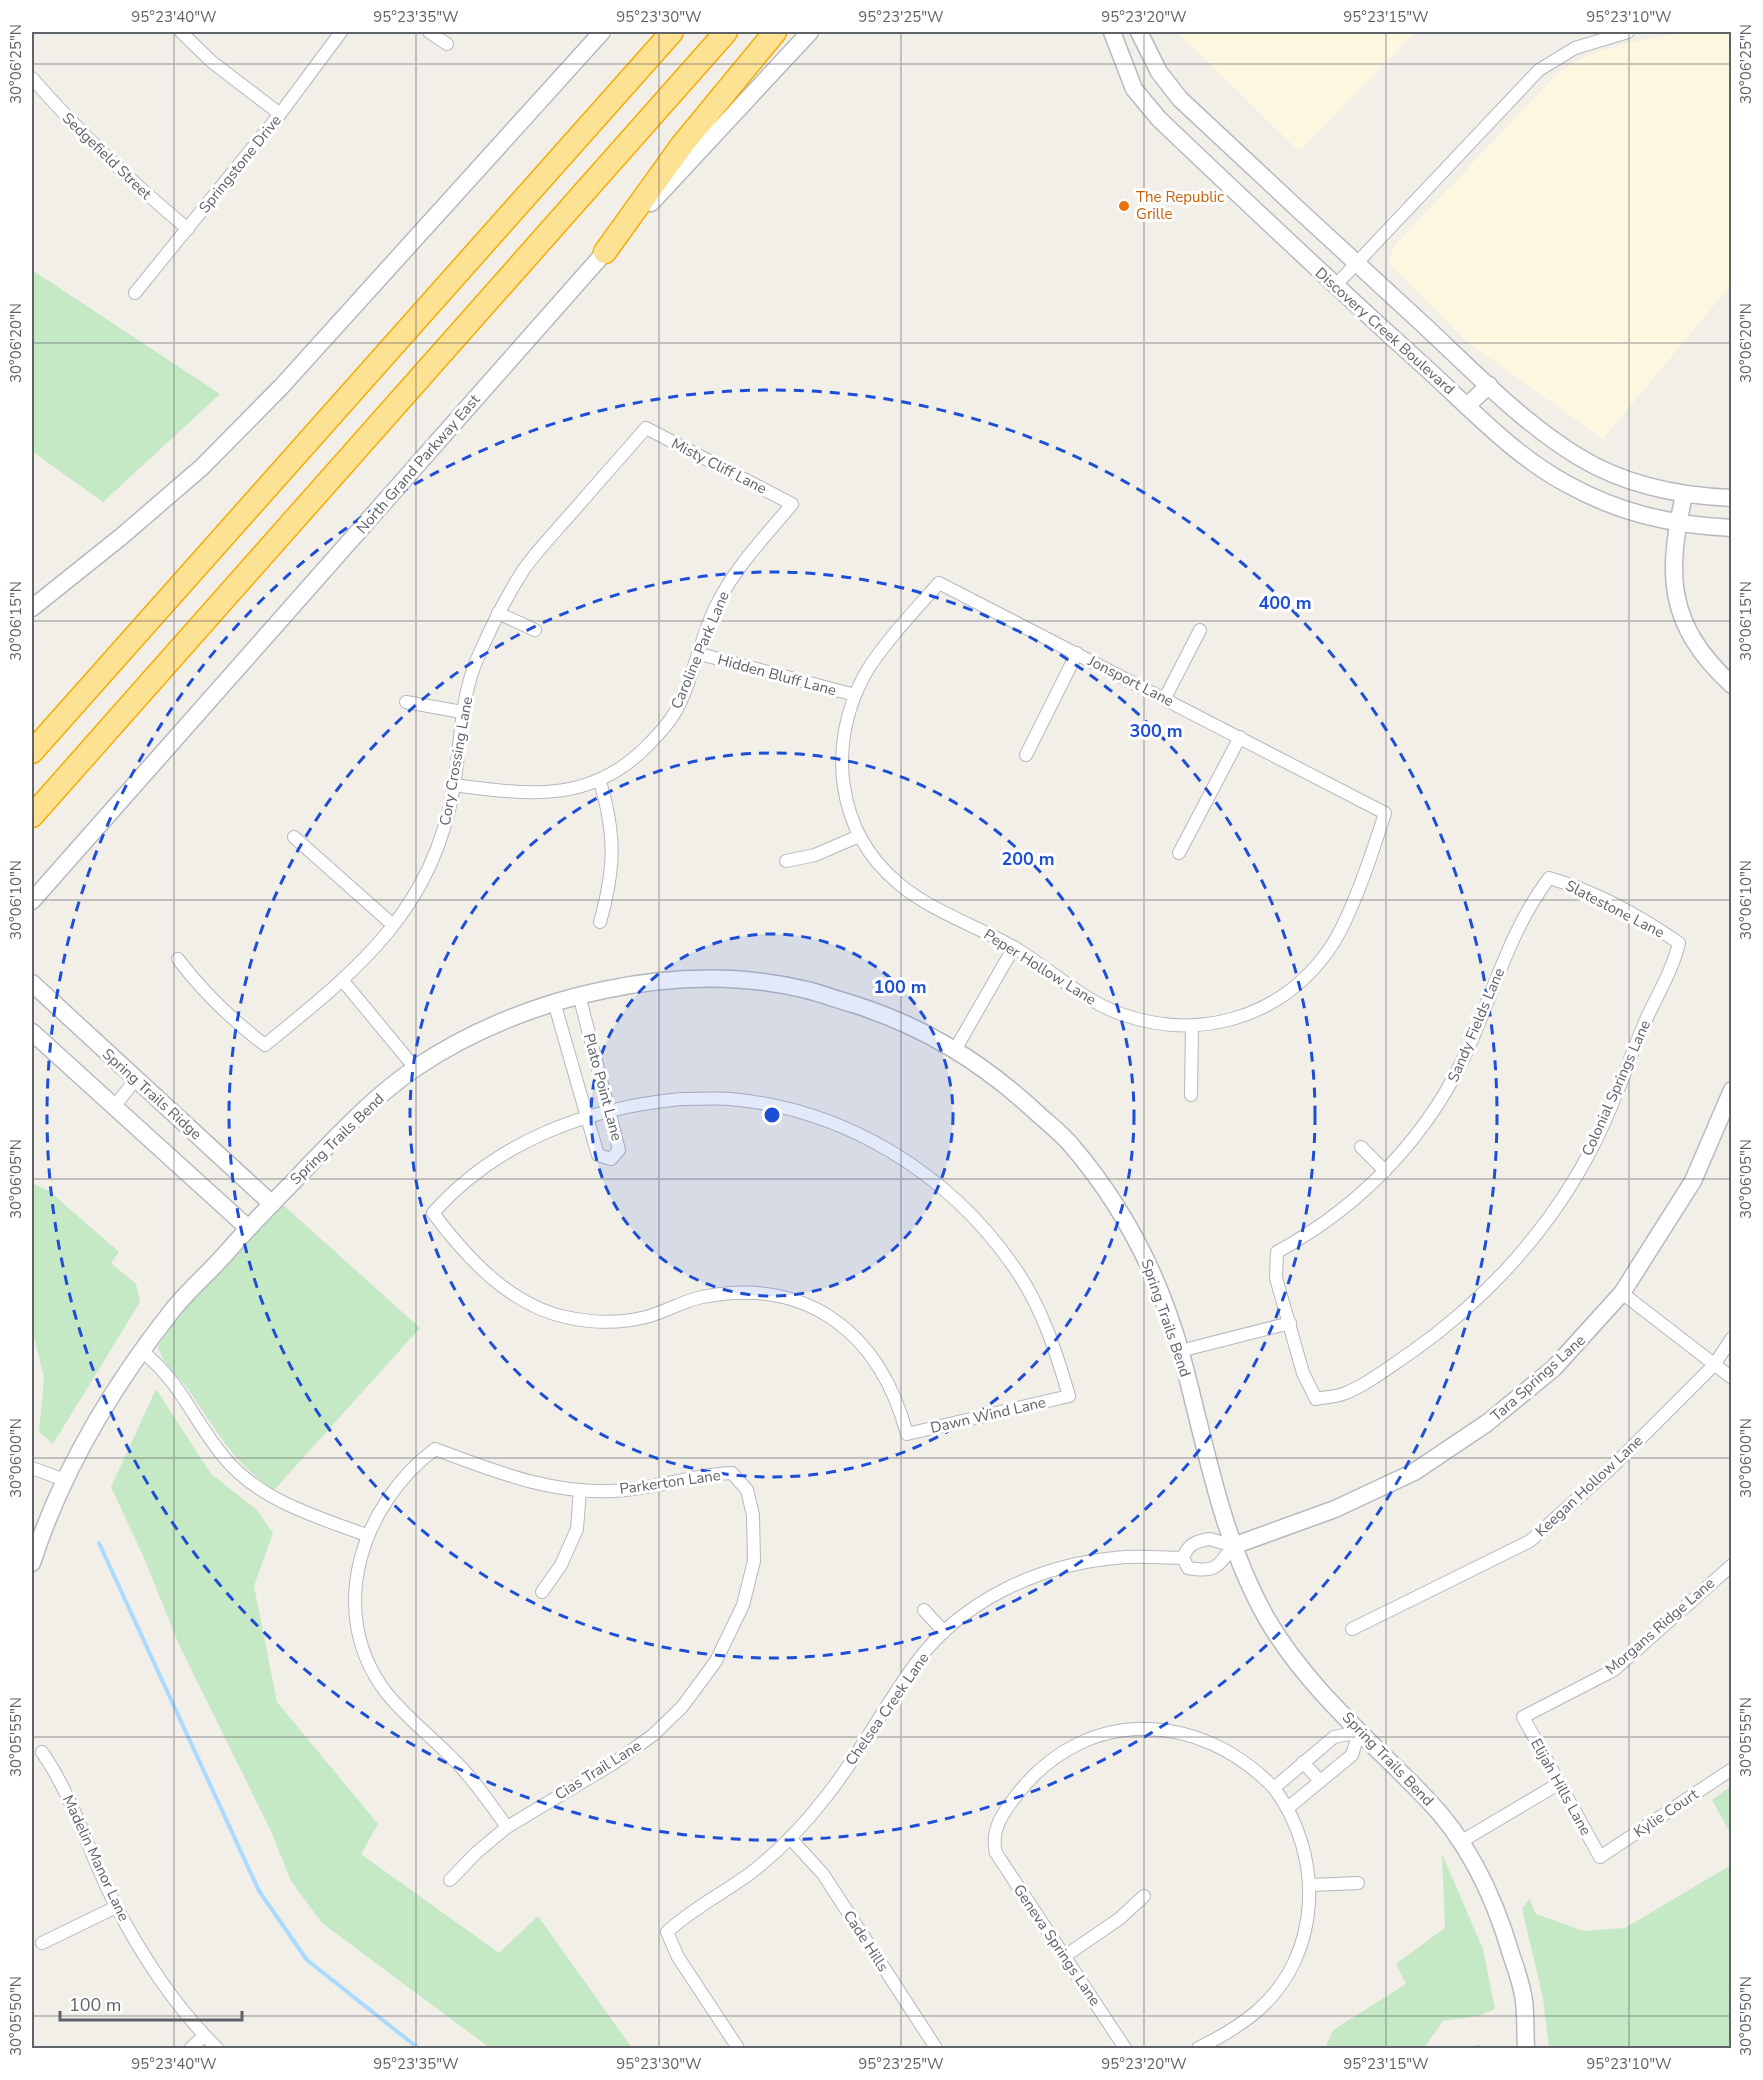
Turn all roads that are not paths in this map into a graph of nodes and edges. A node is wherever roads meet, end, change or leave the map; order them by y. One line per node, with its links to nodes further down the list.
1 (181, 32): 14 (street)
2 (341, 32): 14 (street, Springstone Drive)
3 (429, 32): 12 (street)
4 (602, 32): 29 (street)
5 (672, 32): 41 (highway)
6 (726, 32): 46 (highway)
7 (775, 32): 16 (highway)
8 (810, 32): 16 (street, North Grand Parkway East)
9 (1112, 32): 18 (street, Discovery Creek Boulevard)
10 (1139, 32): 17 (street, Discovery Creek Boulevard)
11 (1628, 32): 17 (street)
12 (447, 44)
13 (32, 78): 15 (street, Sedgefield Street)
14 (280, 114): 15 (street, Springstone Drive)
15 (188, 229): 19 (street, Springstone Drive)
16 (605, 252): 52 (street, North Grand Parkway East)
17 (1357, 264): 18 (street); 20 (street, Discovery Creek Boulevard)
18 (1335, 286): 21 (street, Discovery Creek Boulevard)
19 (135, 293)
20 (1489, 385): 21 (street); 23 (street, Discovery Creek Boulevard)
21 (1467, 406): 26 (street, Discovery Creek Boulevard)
22 (646, 428): 25 (street, Misty Cliff Lane); 30 (street, Cory Crossing Lane)
23 (1684, 495): 24 (street, Discovery Creek Boulevard); 26 (street)
24 (1731, 498)
25 (792, 504): 34 (street, Caroline Park Lane)
26 (1678, 524): 27 (street, Discovery Creek Boulevard); 35 (street)
27 (1731, 528)
28 (939, 583): 33 (street, Jonsport Lane); 36 (street, Peper Hollow Lane)
29 (32, 608)
30 (498, 613): 31 (street); 39 (street, Cory Crossing Lane)
31 (535, 630)
32 (1200, 630): 37 (street)
33 (1077, 653): 37 (street, Jonsport Lane); 42 (street)
34 (700, 654): 36 (street, Hidden Bluff Lane); 43 (street, Caroline Park Lane)
35 (1731, 685)
36 (855, 695): 47 (street, Peper Hollow Lane)
37 (1165, 698): 40 (street, Jonsport Lane)
38 (406, 702): 39 (street)
39 (462, 712): 44 (street, Cory Crossing Lane)
40 (1240, 737): 45 (street, Jonsport Lane); 49 (street)
41 (32, 752)
42 (1026, 754)
43 (600, 782): 44 (street, Caroline Park Lane); 53 (street)
44 (454, 785): 54 (street, Cory Crossing Lane)
45 (1385, 813): 62 (street, Peper Hollow Lane)
46 (32, 816)
47 (859, 836): 50 (street); 56 (street, Peper Hollow Lane)
48 (294, 837): 54 (street)
49 (1179, 852)
50 (786, 861)
51 (1549, 878): 55 (street, Slatestone Lane); 73 (street, Sandy Fields Lane)
52 (32, 901)
53 (600, 922)
54 (393, 925): 58 (street, Cory Crossing Lane)
55 (1679, 943): 77 (street, Colonial Springs Lane)
56 (1014, 948): 62 (street, Peper Hollow Lane); 64 (street)
57 (178, 959): 58 (street, Cory Crossing Lane)
58 (343, 981): 65 (street)
59 (32, 983): 66 (street, Spring Trails Ridge)
60 (579, 995): 61 (street, Spring Trails Bend); 64 (street, Spring Trails Bend); 70 (street, Plato Point Lane)
61 (554, 1002): 65 (street, Spring Trails Bend); 71 (street)
62 (1192, 1027): 68 (street)
63 (32, 1032): 69 (street)
64 (956, 1048): 80 (street, Spring Trails Bend)
65 (415, 1068): 74 (street, Spring Trails Bend)
66 (136, 1079): 69 (street); 74 (street, Spring Trails Ridge)
67 (1731, 1090): 76 (street, Tara Springs Lane)
68 (1191, 1095)
69 (113, 1108): 75 (street)
70 (609, 1110): 71 (street); 71 (street, Plato Point Lane); 71 (street, Dawn Wind Lane)
71 (586, 1116)
72 (1361, 1147): 73 (street)
73 (1385, 1171): 77 (street, Sandy Fields Lane)
74 (272, 1204): 75 (street, Spring Trails Bend)
75 (248, 1228): 79 (street, Spring Trails Bend)
76 (1622, 1293): 81 (street); 88 (street, Tara Springs Lane)
77 (1290, 1323): 80 (street)
78 (1731, 1338): 81 (street, Keegan Hollow Lane)
79 (142, 1351): 85 (street, Spring Trails Bend); 87 (street)
80 (1180, 1351): 88 (street, Spring Trails Bend)
81 (1714, 1365): 82 (street); 94 (street, Keegan Hollow Lane)
82 (1731, 1378)
83 (32, 1468): 85 (street)
84 (732, 1473): 86 (street, Parkerton Lane); 105 (street, Cias Trail Lane)
85 (65, 1480): 90 (street, Spring Trails Bend)
86 (580, 1490): 87 (street, Parkerton Lane); 92 (street)
87 (366, 1535): 105 (street)
88 (1233, 1546): 89 (street); 89 (street, Chelsea Creek Lane); 97 (street, Spring Trails Bend)
89 (1183, 1558): 95 (street, Chelsea Creek Lane)
90 (32, 1563)
91 (1731, 1565): 96 (street, Morgans Ridge Lane)
92 (542, 1592)
93 (924, 1610): 95 (street)
94 (1352, 1629)
95 (944, 1632): 106 (street, Chelsea Creek Lane)
96 (1522, 1717): 102 (street, Elijah Hills Lane)
97 (1359, 1732): 99 (street); 101 (street); 107 (street, Spring Trails Bend)
98 (42, 1752): 113 (street, Madelin Manor Lane)
99 (1303, 1762): 101 (street); 103 (street)
100 (1731, 1769): 108 (street, Kylie Court)
101 (1320, 1781): 104 (street)
102 (1558, 1784): 107 (street); 108 (street, Elijah Hills Lane)
103 (1274, 1788): 104 (street); 115 (street, Geneva Springs Lane)
104 (1289, 1807): 111 (street)
105 (507, 1827): 109 (street, Cias Trail Lane)
106 (790, 1838): 119 (street, Chelsea Creek Lane); 120 (street, Cade Hills)
107 (1462, 1840): 123 (street, Spring Trails Bend)
108 (1600, 1857)
109 (450, 1880)
110 (1358, 1883): 111 (street)
111 (1311, 1885): 122 (street)
112 (1144, 1896): 115 (street)
113 (116, 1907): 114 (street); 116 (street, Madelin Manor Lane)
114 (42, 1943)
115 (1065, 1956): 121 (street, Geneva Springs Lane)
116 (204, 2036): 117 (street); 118 (street, Madelin Manor Lane)
117 (191, 2049)
118 (217, 2049)
119 (738, 2049)
120 (936, 2049)
121 (1125, 2049)
122 (1198, 2049)
123 (1526, 2049)

